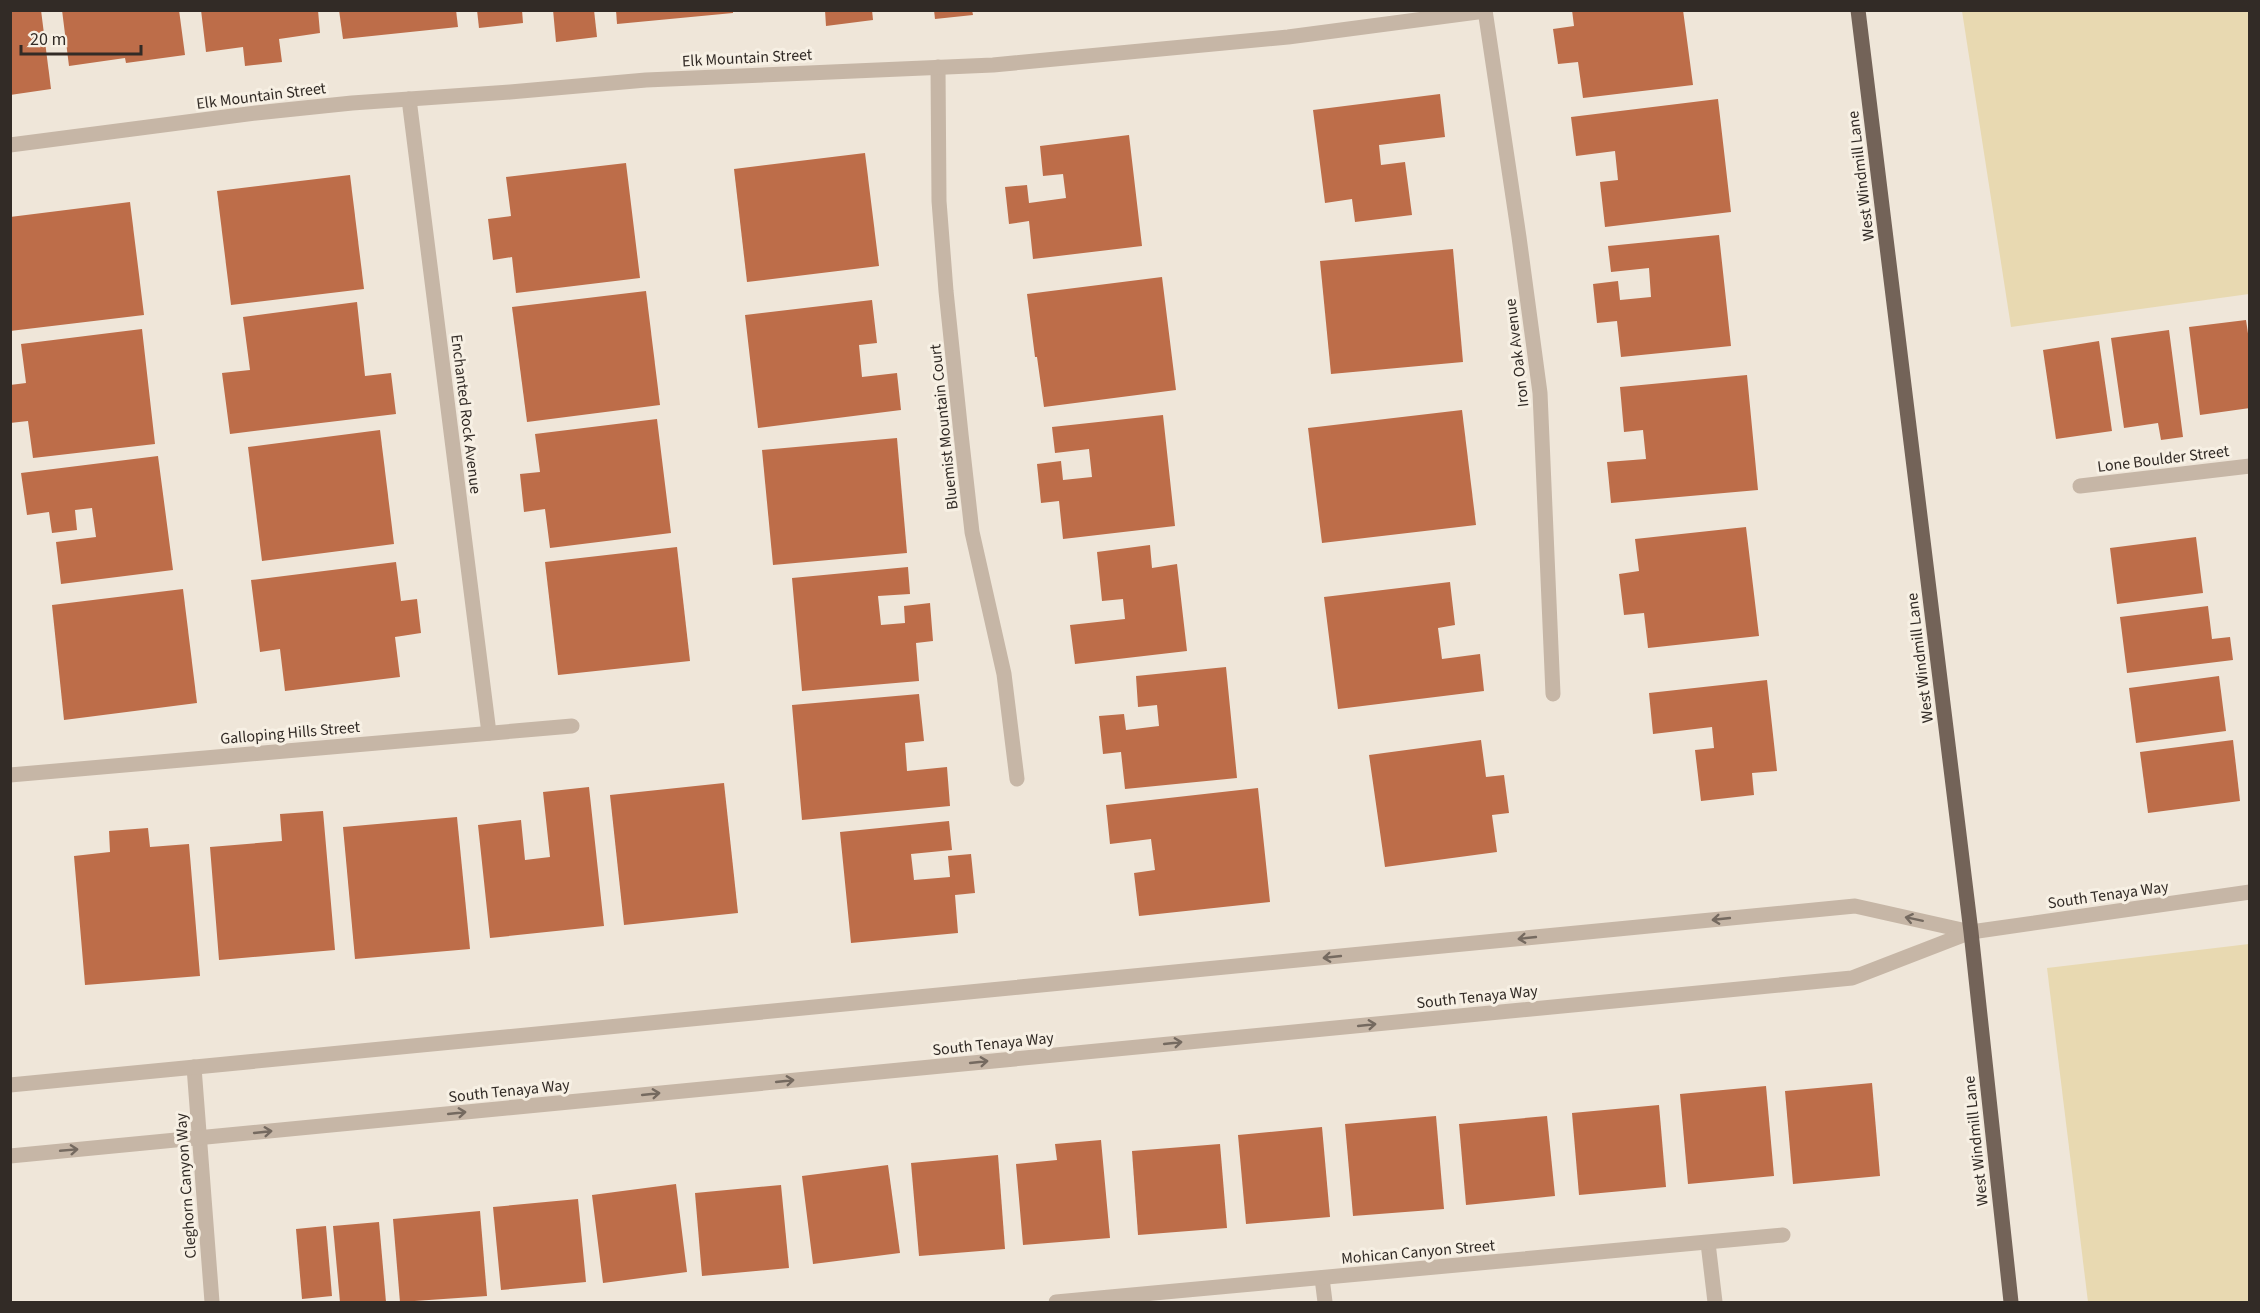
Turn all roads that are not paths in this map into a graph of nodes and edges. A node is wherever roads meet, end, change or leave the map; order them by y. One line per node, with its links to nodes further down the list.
1 (1858, 10): 14 (main road, West Windmill Lane)
2 (1485, 11): 3 (street, Elk Mountain Street); 8 (street, Iron Oak Avenue)
3 (938, 67): 4 (street, Elk Mountain Street); 12 (street, Bluemist Mountain Court)
4 (409, 99): 5 (street, Elk Mountain Street); 10 (street, Enchanted Rock Avenue)
5 (10, 145)
6 (2250, 466): 7 (street, Lone Boulder Street)
7 (2080, 486)
8 (1553, 694)
9 (572, 726): 10 (street, Galloping Hills Street)
10 (489, 734): 11 (street, Galloping Hills Street)
11 (10, 775)
12 (1017, 779)
13 (2250, 892): 14 (street, South Tenaya Way)
14 (1971, 932): 15 (street, South Tenaya Way, one-way to 15); 17 (street, South Tenaya Way, one-way to 14); 26 (main road, West Windmill Lane)
15 (194, 1067): 16 (street, South Tenaya Way); 17 (street, Cleghorn Canyon Way)
16 (10, 1085)
17 (199, 1138): 18 (street, South Tenaya Way, one-way to 17); 22 (street, Cleghorn Canyon Way)
18 (10, 1156)
19 (1783, 1235): 20 (street, Mohican Canyon Street)
20 (1708, 1243): 21 (street, Mohican Canyon Street); 25 (street)
21 (1322, 1278): 23 (street, Mohican Canyon Street); 24 (street)
22 (212, 1302)
23 (1056, 1302)
24 (1325, 1302)
25 (1716, 1302)
26 (2011, 1302)

